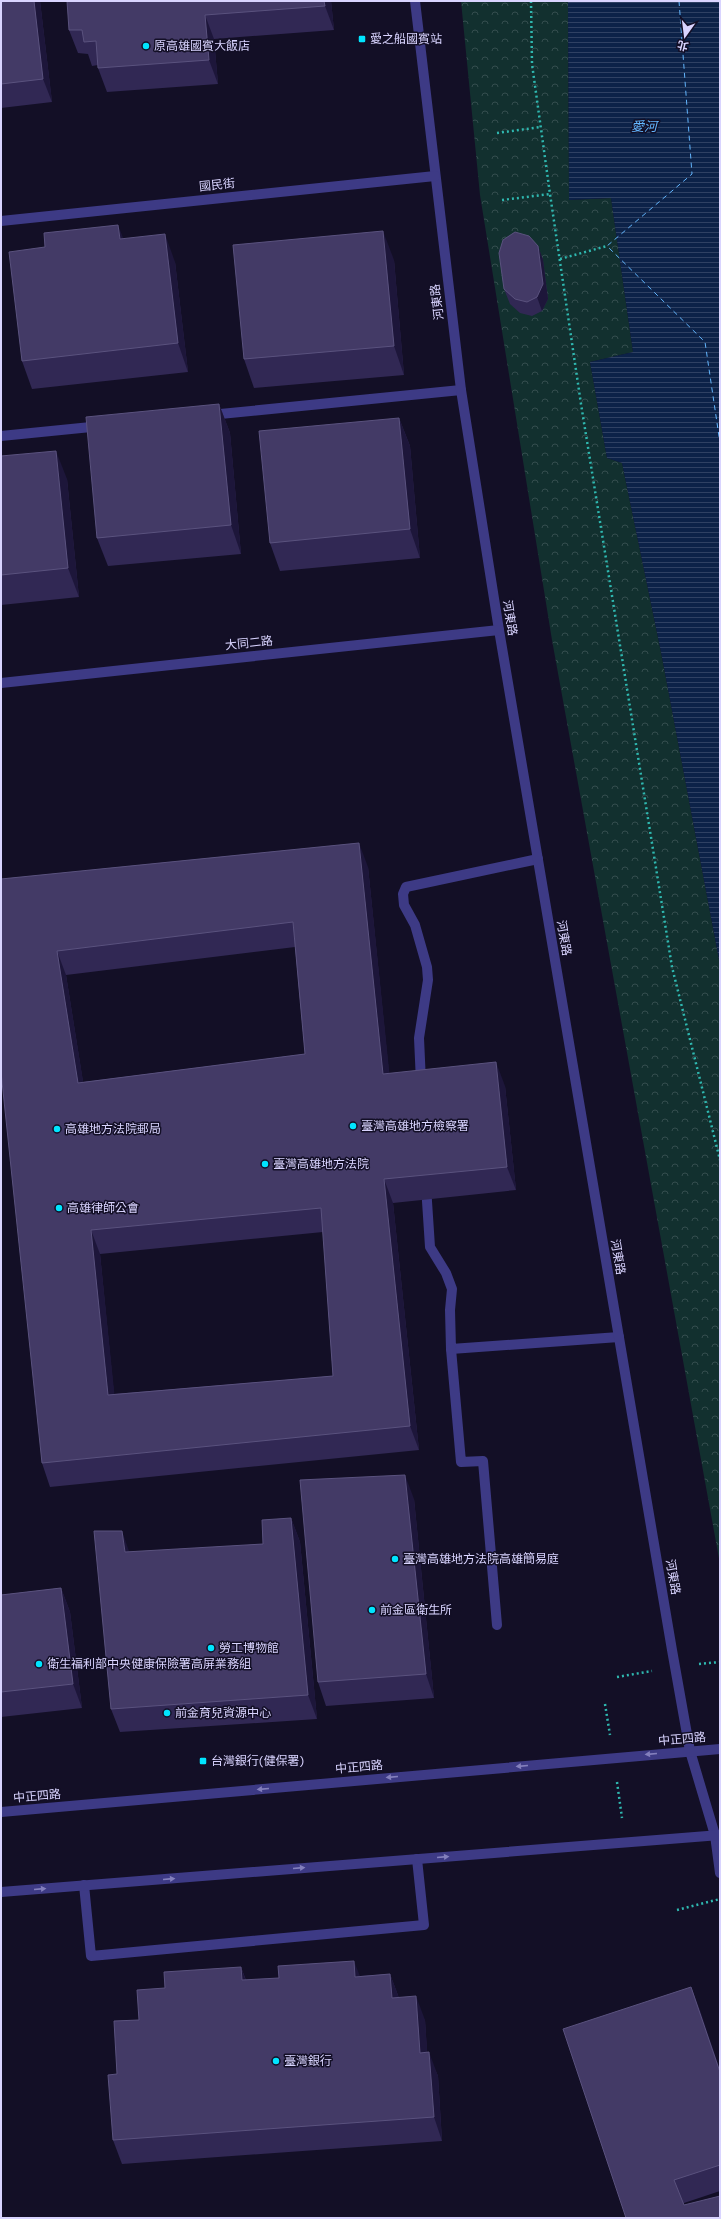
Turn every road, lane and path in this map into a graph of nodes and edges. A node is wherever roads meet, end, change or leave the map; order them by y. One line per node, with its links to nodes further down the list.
1 (416, 1): 5 (street, 河東路)
2 (531, 1): 3 (path)
3 (541, 127): 4 (path); 6 (path)
4 (497, 133)
5 (435, 176): 8 (street, 國民街); 11 (street, 河東路)
6 (550, 194): 7 (path); 10 (path)
7 (502, 200)
8 (1, 220)
9 (607, 246): 10 (path)
10 (560, 259): 19 (path)
11 (461, 390): 12 (street); 15 (street, 河東路)
12 (199, 416)
13 (112, 425): 14 (street)
14 (1, 436)
15 (499, 630): 16 (street, 大同二路); 17 (street, 河東路)
16 (1, 683)
17 (538, 859): 18 (street); 21 (street, 河東路)
18 (422, 1093)
19 (720, 1160)
20 (426, 1172): 22 (street)
21 (619, 1337): 22 (street); 26 (street, 河東路)
22 (451, 1349): 23 (street)
23 (497, 1625)
24 (605, 1704): 27 (path)
25 (720, 1749): 26 (street, 中正四路)
26 (690, 1751): 27 (street, 中正四路, one-way to 27); 29 (street, 河東路)
27 (614, 1758): 28 (street, 中正四路, one-way to 28); 30 (path)
28 (1, 1812)
29 (718, 1835): 30 (street); 32 (street, 河東路)
30 (626, 1842): 31 (street, one-way to 30)
31 (417, 1859): 33 (street, one-way to 31); 33 (street)
32 (720, 1873)
33 (84, 1885): 34 (street, one-way to 33)
34 (1, 1892)
35 (720, 1899): 36 (path)
36 (677, 1910)

